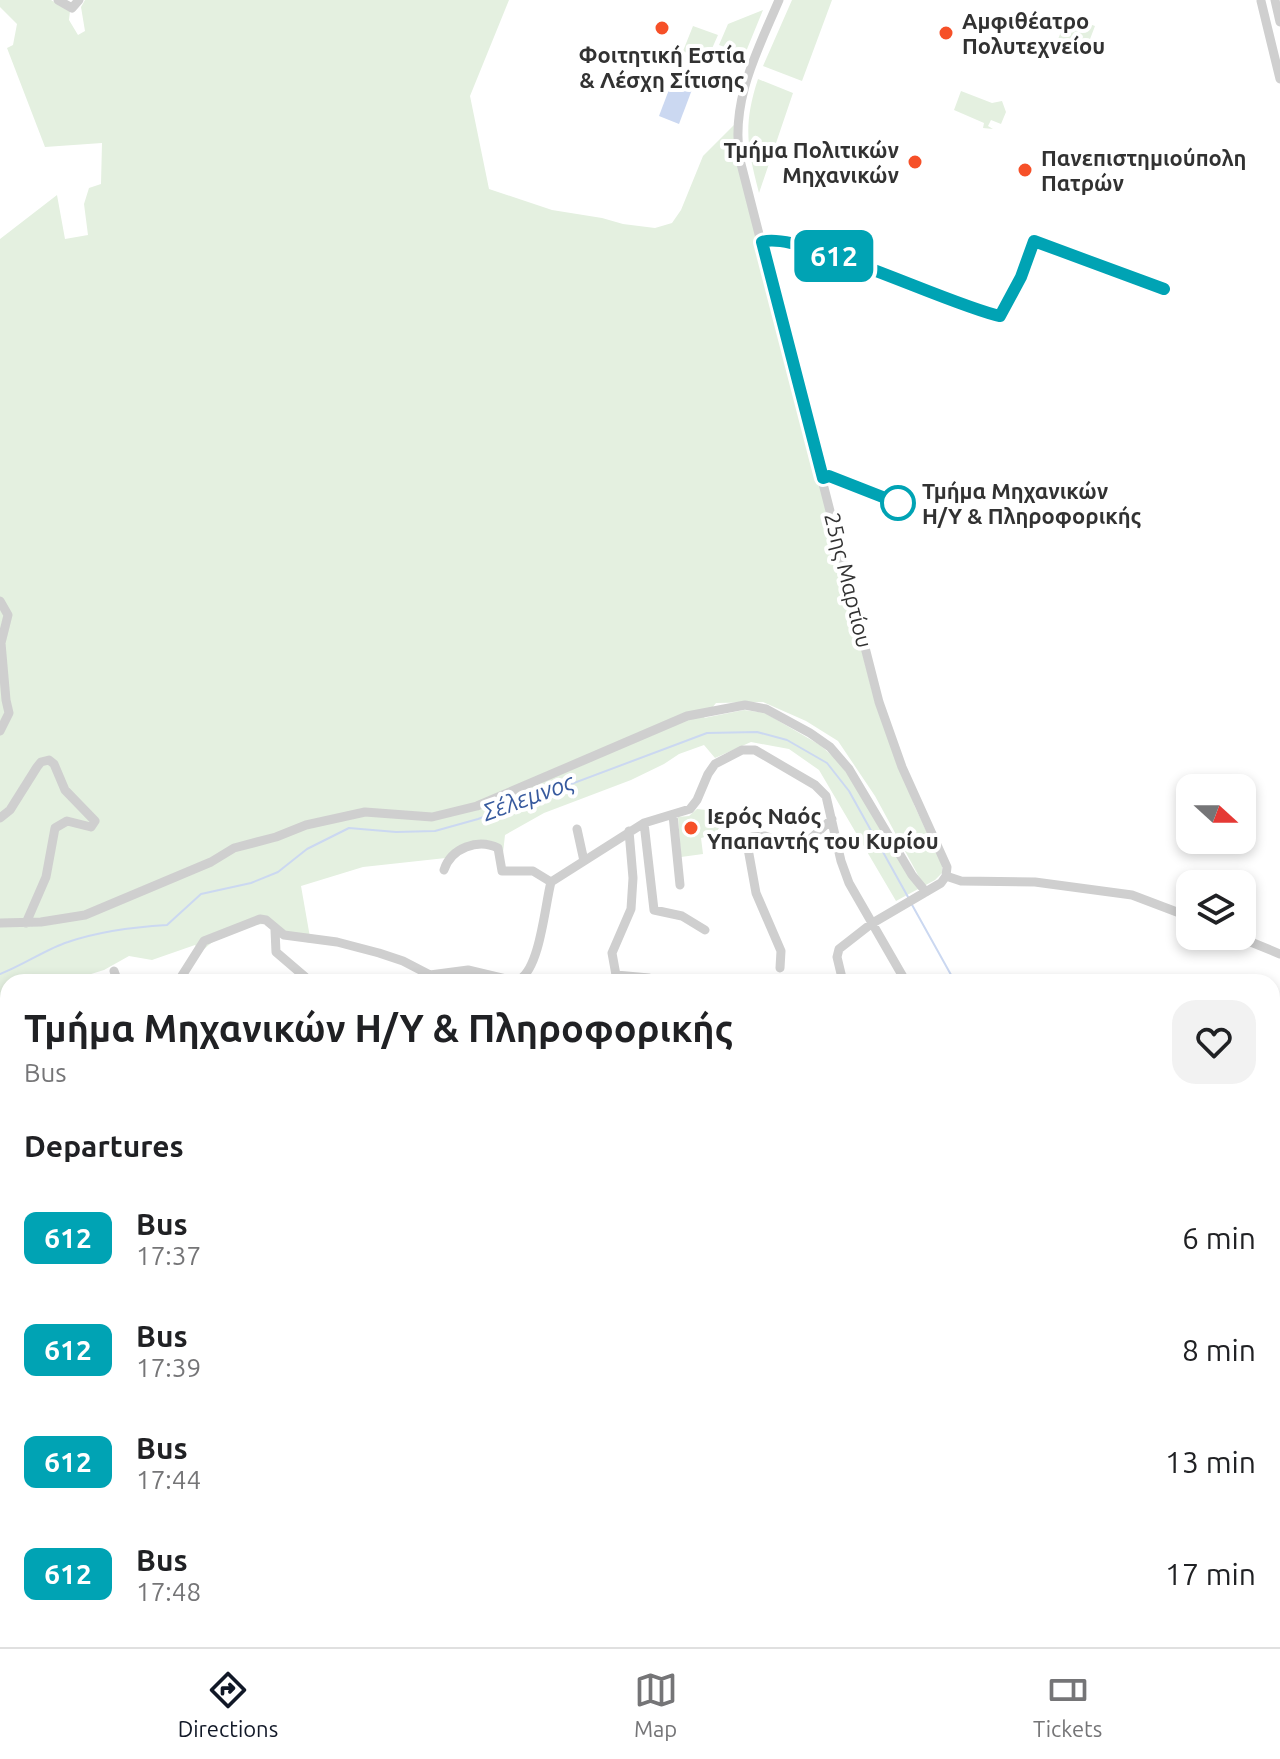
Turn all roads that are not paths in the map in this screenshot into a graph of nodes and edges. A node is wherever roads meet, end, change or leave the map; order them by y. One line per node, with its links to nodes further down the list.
1 (58, 0): 2 (street)
2 (79, 0)
3 (779, 0): 19 (street, 25ης Μαρτίου)
4 (1262, 0): 7 (street)
5 (1275, 0): 6 (street)
6 (1280, 22)
7 (1280, 79)
8 (2, 604): 9 (street); 10 (street)
9 (0, 618)
10 (0, 731)
11 (673, 815): 13 (street); 14 (street); 21 (street)
12 (0, 818): 25 (street)
13 (832, 819): 26 (street); 31 (street)
14 (644, 823): 16 (street); 28 (street)
15 (577, 829): 17 (street)
16 (629, 831): 17 (street); 40 (street)
17 (584, 861): 20 (street)
18 (444, 870): 20 (street)
19 (946, 876): 22 (street); 23 (street)
20 (551, 882): 39 (street)
21 (680, 885)
22 (922, 894): 25 (street); 26 (street)
23 (1176, 911)
24 (0, 923): 25 (street)
25 (26, 923)
26 (871, 924): 41 (street); 42 (street)
27 (275, 930): 34 (street); 35 (street); 36 (street)
28 (705, 930)
29 (1256, 944): 30 (street)
30 (1280, 954)
31 (780, 968)
32 (114, 971): 33 (street)
33 (115, 974)
34 (185, 974)
35 (302, 974)
36 (428, 974)
37 (445, 974): 38 (street)
38 (488, 974)
39 (527, 974)
40 (616, 974)
41 (841, 974)
42 (901, 974)

